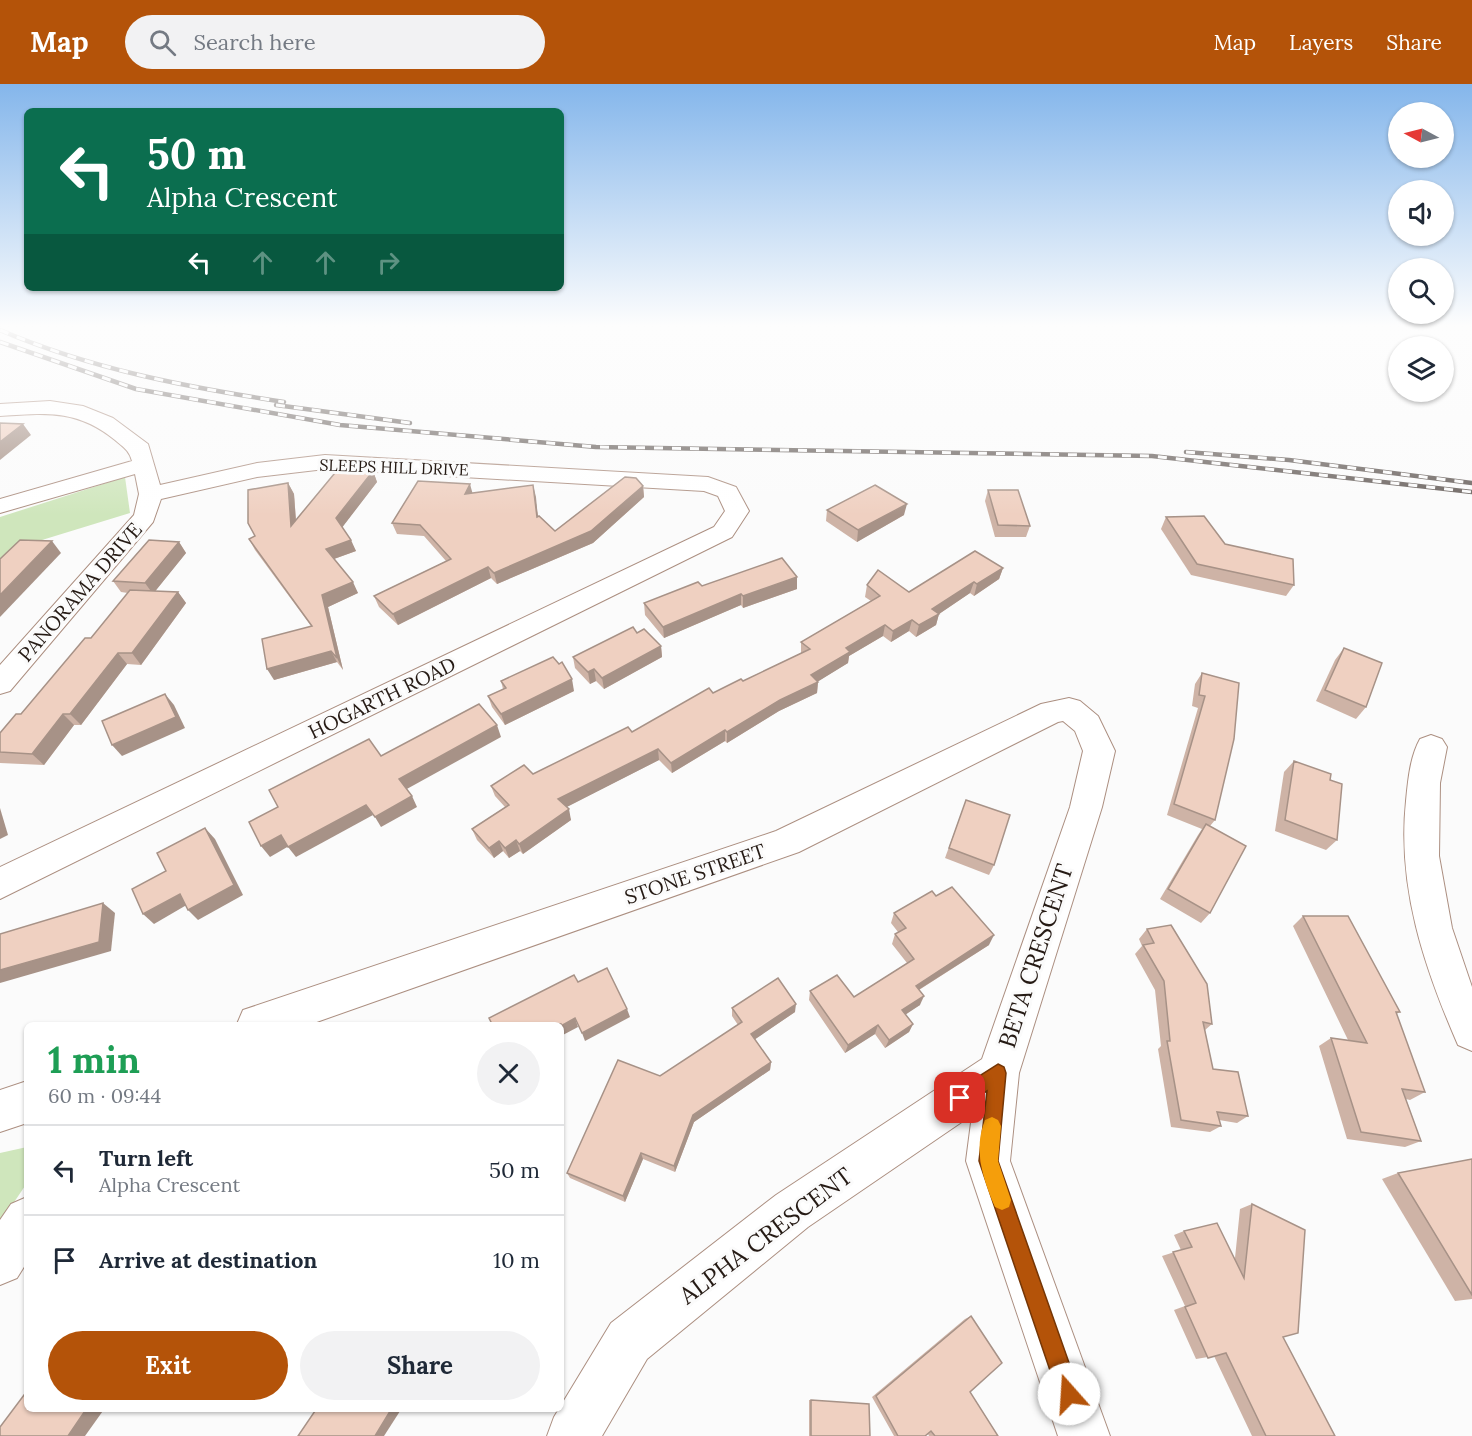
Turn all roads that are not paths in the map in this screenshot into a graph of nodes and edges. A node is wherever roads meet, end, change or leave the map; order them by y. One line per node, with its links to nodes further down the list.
1 (0, 410): 2 (street)
2 (144, 464): 4 (street); 5 (street)
3 (728, 492): 4 (street, SLEEPS HILL DRIVE); 9 (street, HOGARTH ROAD)
4 (152, 494): 6 (street, PANORAMA DRIVE)
5 (0, 506)
6 (0, 684)
7 (1431, 747): 11 (street)
8 (1099, 751): 10 (street, STONE STREET); 12 (street, BETA CRESCENT)
9 (0, 884)
10 (263, 1022)
11 (1472, 1031)
12 (998, 1073): 17 (street, ALPHA CRESCENT); 18 (street, BETA CRESCENT)
13 (24, 1103): 14 (street)
14 (0, 1110)
15 (24, 1225): 16 (street)
16 (0, 1261)
17 (573, 1436)
18 (1083, 1436)

